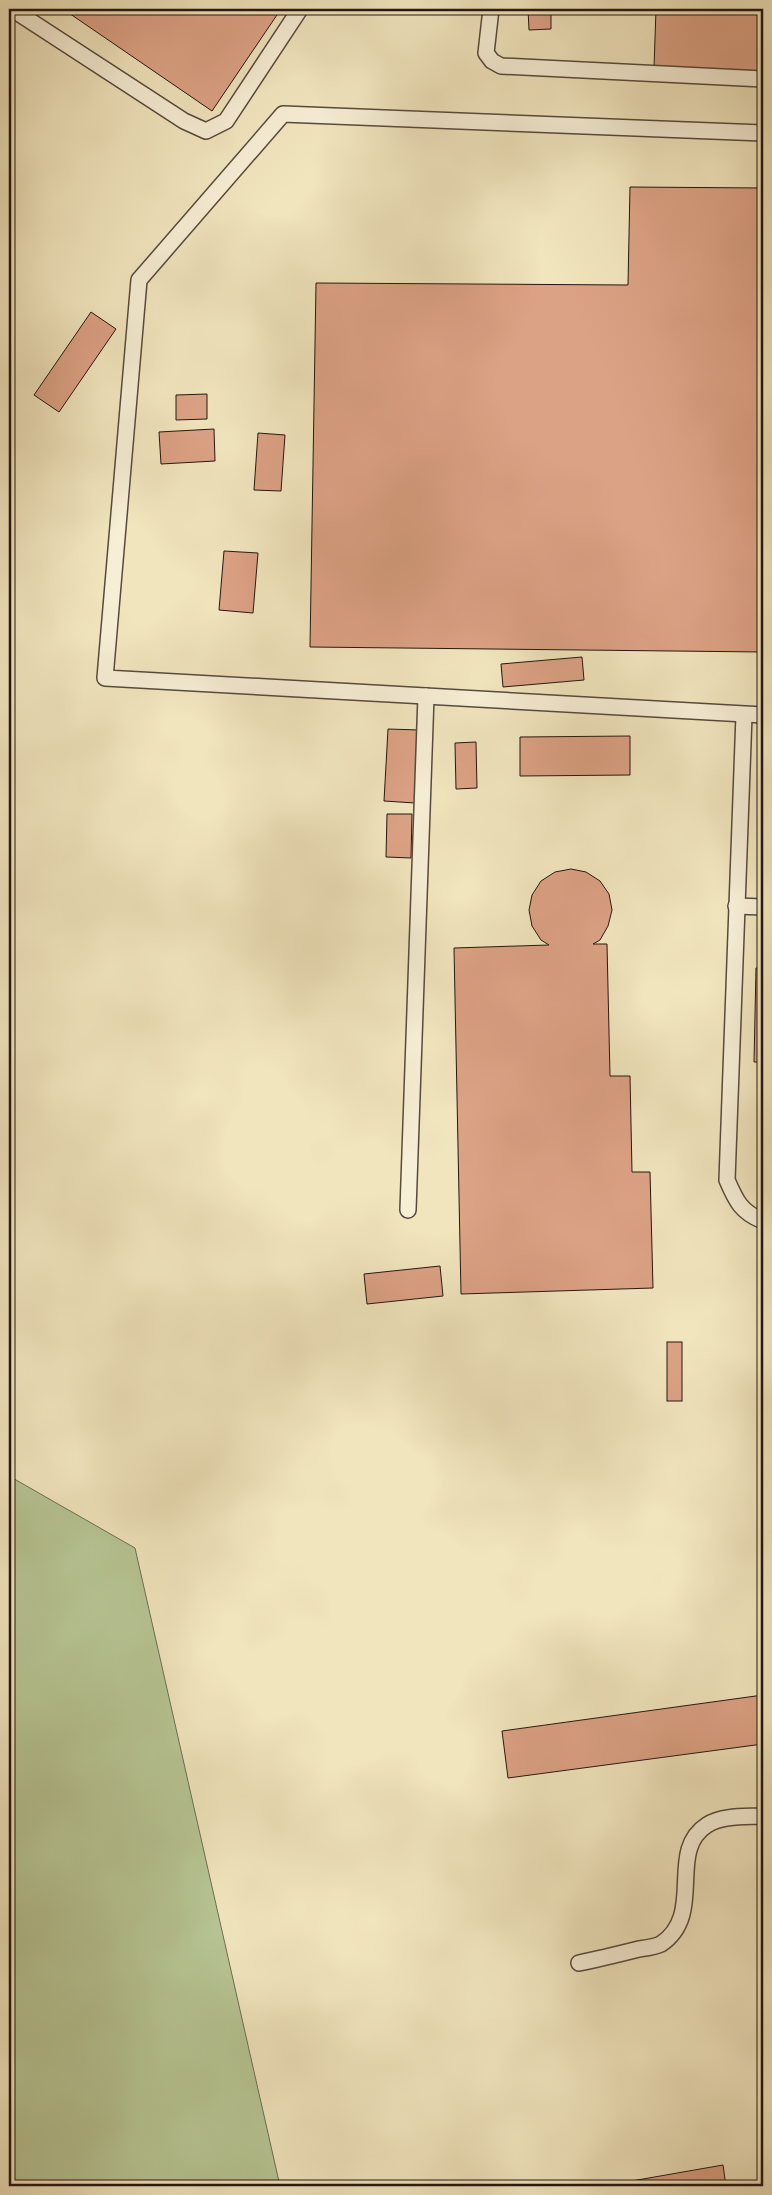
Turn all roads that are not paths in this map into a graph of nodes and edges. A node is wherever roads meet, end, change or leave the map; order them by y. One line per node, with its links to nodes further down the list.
1 (12, 9): 2 (lane)
2 (300, 9)
3 (491, 9): 4 (lane)
4 (763, 78)
5 (763, 133): 6 (lane)
6 (426, 696): 7 (lane); 11 (lane)
7 (744, 714): 8 (lane); 9 (lane)
8 (763, 715)
9 (736, 906): 10 (lane); 12 (lane)
10 (763, 907)
11 (408, 1210)
12 (763, 1221)
13 (763, 1816): 14 (lane)
14 (579, 1963)

